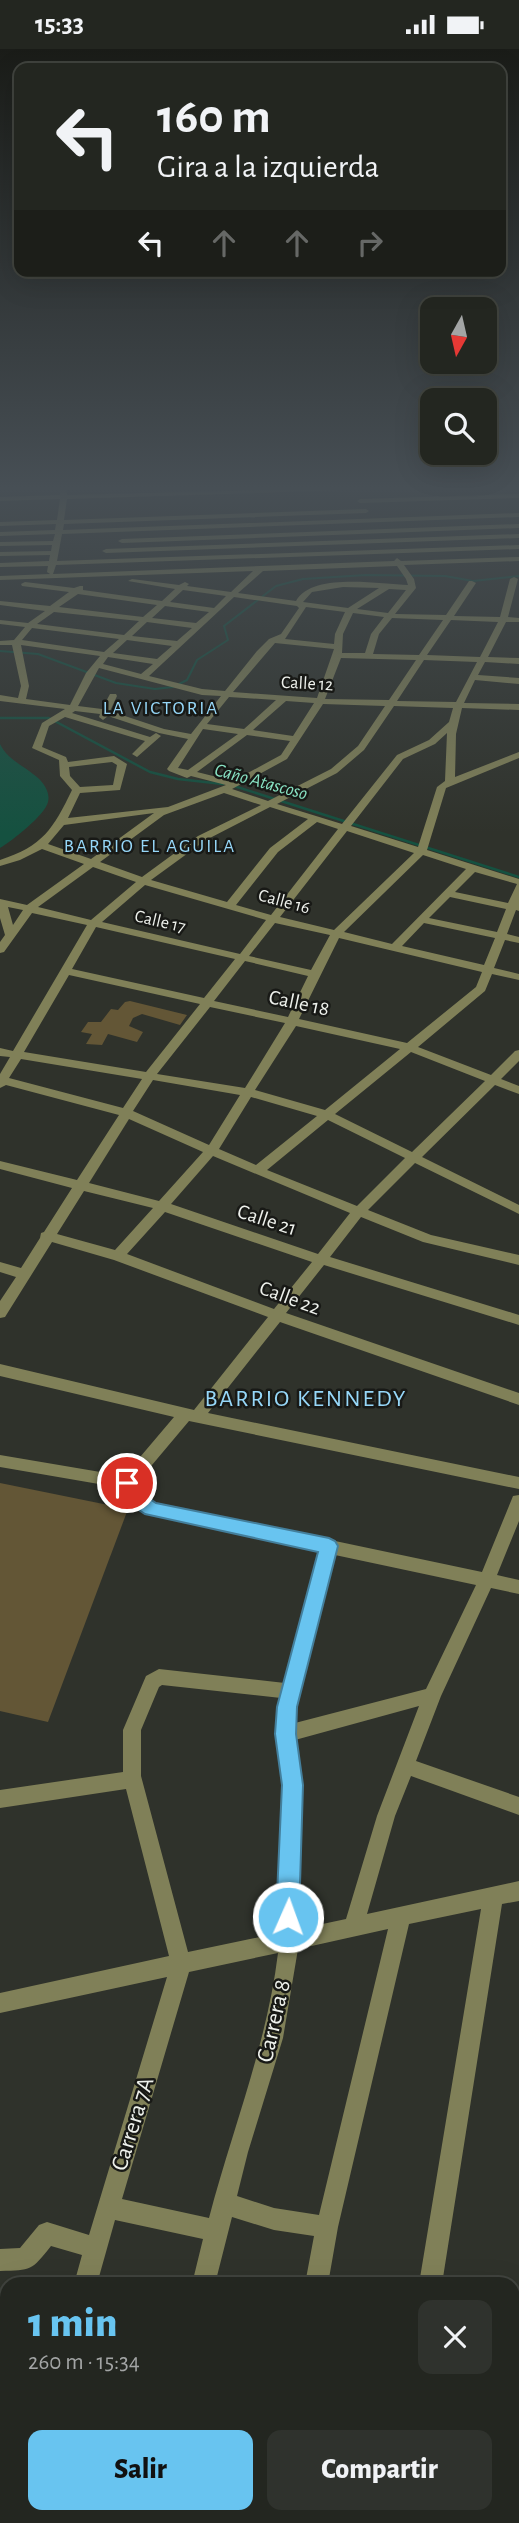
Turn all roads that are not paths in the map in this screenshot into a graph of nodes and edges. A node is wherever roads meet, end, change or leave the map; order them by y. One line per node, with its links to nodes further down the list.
1 (61, 602): 14 (street)
2 (109, 602): 17 (street)
3 (160, 602): 11 (street)
4 (223, 602): 15 (street)
5 (296, 602): 12 (street)
6 (362, 602): 16 (street)
7 (401, 602): 18 (street)
8 (459, 602): 20 (street)
9 (512, 602): 21 (street)
10 (0, 603): 13 (street)
11 (164, 603): 15 (street); 19 (street)
12 (299, 603): 16 (street); 28 (street)
13 (16, 604): 14 (street)
14 (53, 608): 17 (street); 24 (street)
15 (214, 610): 25 (street)
16 (350, 610): 18 (street); 33 (street)
17 (96, 613): 19 (street); 26 (street)
18 (391, 616): 20 (street); 35 (street)
19 (146, 619): 25 (street); 27 (street)
20 (448, 619): 21 (street); 36 (street)
21 (506, 620): 22 (street); 37 (street)
22 (519, 620)
23 (0, 622): 24 (street)
24 (32, 624): 26 (street); 31 (street)
25 (199, 626): 30 (street)
26 (75, 630): 27 (street); 32 (street)
27 (126, 637): 30 (street); 34 (street)
28 (274, 640): 33 (street); 44 (street)
29 (0, 643): 31 (street)
30 (180, 644): 38 (street)
31 (18, 648): 32 (street); 48 (street)
32 (54, 648): 34 (street)
33 (338, 651): 35 (street); 49 (street)
34 (107, 654): 38 (street); 40 (street)
35 (368, 656): 36 (street)
36 (421, 658): 37 (street); 50 (street)
37 (482, 660): 39 (street); 42 (street)
38 (159, 662): 41 (street)
39 (518, 664)
40 (97, 665): 41 (street, Calle 12); 51 (street)
41 (143, 677): 44 (street, Calle 12)
42 (472, 677): 43 (street); 52 (street)
43 (519, 681)
44 (228, 695): 47 (street, Calle 12); 58 (street)
45 (113, 696): 54 (street)
46 (0, 698): 48 (street)
47 (284, 698): 49 (street, Calle 12); 60 (street)
48 (22, 699): 51 (street)
49 (320, 701): 50 (street, Calle 12); 62 (street)
50 (393, 703): 52 (street, Calle 12); 71 (street)
51 (74, 705): 54 (street); 55 (street)
52 (458, 705): 53 (street, Calle 12); 56 (street)
53 (519, 707)
54 (106, 712): 57 (street); 59 (street)
55 (66, 714): 57 (street); 66 (street)
56 (452, 724): 68 (street); 75 (street)
57 (99, 725): 63 (street)
58 (201, 726): 60 (street); 61 (street)
59 (162, 731): 61 (street); 63 (street)
60 (247, 731): 62 (street); 67 (street)
61 (194, 737): 67 (street)
62 (296, 739): 69 (street)
63 (152, 740): 64 (street)
64 (137, 754)
65 (519, 755): 68 (street)
66 (63, 765): 70 (street); 70 (street)
67 (187, 775): 69 (street)
68 (450, 782): 77 (street)
69 (229, 787): 71 (street); 72 (street)
70 (77, 790): 74 (street)
71 (274, 800): 73 (street); 81 (street)
72 (179, 807): 74 (street); 79 (street)
73 (316, 818): 75 (street); 86 (street)
74 (62, 823): 76 (street)
75 (347, 824): 77 (street); 89 (street)
76 (44, 846): 78 (street); 79 (street, Calle 16)
77 (423, 848): 80 (street); 92 (street)
78 (0, 863)
79 (94, 864): 81 (street, Calle 16); 87 (street)
80 (474, 867): 82 (street); 84 (street)
81 (142, 881): 86 (street, Calle 16); 91 (street)
82 (519, 882)
83 (519, 887): 88 (street)
84 (448, 894): 88 (street); 90 (street)
85 (1, 902): 87 (street, Calle 17); 93 (street)
86 (229, 906): 89 (street, Calle 16)
87 (30, 908): 91 (street, Calle 17); 93 (street)
88 (515, 908): 94 (street)
89 (274, 919): 92 (street, Calle 16); 98 (street)
90 (423, 920): 94 (street); 96 (street)
91 (93, 924): 98 (street, Calle 17); 99 (street)
92 (336, 934): 96 (street, Calle 16); 101 (street)
93 (10, 935): 97 (street)
94 (501, 937): 95 (street); 100 (street)
95 (519, 940)
96 (394, 948): 100 (street, Calle 16)
97 (0, 950)
98 (240, 959): 101 (street, Calle 17); 103 (street)
99 (65, 971): 103 (street, Calle 18); 108 (street)
100 (487, 971): 102 (street, Calle 16); 105 (street)
101 (314, 974): 104 (street)
102 (519, 977)
103 (208, 1003): 104 (street, Calle 18); 109 (street)
104 (292, 1021): 105 (street, Calle 18); 113 (street)
105 (408, 1047): 110 (street, Calle 18); 115 (street)
106 (0, 1052): 108 (street)
107 (519, 1054): 110 (street)
108 (16, 1055): 109 (street); 111 (street)
109 (150, 1075): 113 (street); 114 (street)
110 (493, 1080): 112 (street, Calle 18); 117 (street)
111 (1, 1082): 114 (street)
112 (519, 1090)
113 (248, 1092): 115 (street); 116 (street)
114 (127, 1113): 116 (street); 120 (street)
115 (326, 1114): 117 (street); 119 (street)
116 (211, 1151): 119 (street); 121 (street)
117 (412, 1157): 122 (street); 123 (street)
118 (0, 1165): 120 (street, Calle 21)
119 (257, 1171): 123 (street)
120 (81, 1184): 121 (street, Calle 21); 124 (street)
121 (162, 1206): 125 (street); 126 (street, Calle 21)
122 (519, 1210)
123 (358, 1212): 126 (street); 127 (street)
124 (46, 1236): 125 (street, Calle 22); 129 (street)
125 (118, 1256): 131 (street, Calle 22)
126 (318, 1259): 131 (street); 132 (street, Calle 21)
127 (519, 1260)
128 (0, 1267): 129 (street)
129 (23, 1274): 130 (street)
130 (0, 1313)
131 (276, 1315): 134 (street, Calle 22); 135 (street)
132 (519, 1320)
133 (0, 1370): 135 (street)
134 (519, 1399)
135 (191, 1416): 137 (street); 138 (street)
136 (0, 1461): 137 (street)
137 (127, 1483): 140 (street)
138 (519, 1483)
139 (519, 1501): 141 (street)
140 (329, 1546): 141 (street); 143 (street, Carrera 8)
141 (487, 1580): 142 (street); 144 (street)
142 (519, 1587)
143 (290, 1691): 145 (street, Carrera 8); 147 (street)
144 (432, 1696): 145 (street); 146 (street)
145 (285, 1734): 154 (street, Carrera 8)
146 (407, 1766): 149 (street); 153 (street)
147 (133, 1779): 148 (street); 155 (street)
148 (0, 1799)
149 (519, 1806)
150 (519, 1891): 151 (street)
151 (492, 1897): 152 (street); 166 (street)
152 (401, 1917): 153 (street); 159 (street)
153 (353, 1928): 154 (street)
154 (287, 1943): 155 (street); 157 (street, Carrera 8)
155 (181, 1964): 156 (street); 158 (street, Carrera 7A)
156 (0, 2003)
157 (223, 2203): 159 (street); 160 (street, Carrera 8)
158 (108, 2207): 160 (street); 161 (street, Carrera 7A)
159 (327, 2227): 165 (street)
160 (217, 2231): 164 (street, Carrera 8)
161 (95, 2248): 162 (street); 163 (street, Carrera 7A)
162 (0, 2260)
163 (87, 2277)
164 (205, 2277)
165 (317, 2277)
166 (431, 2277)

